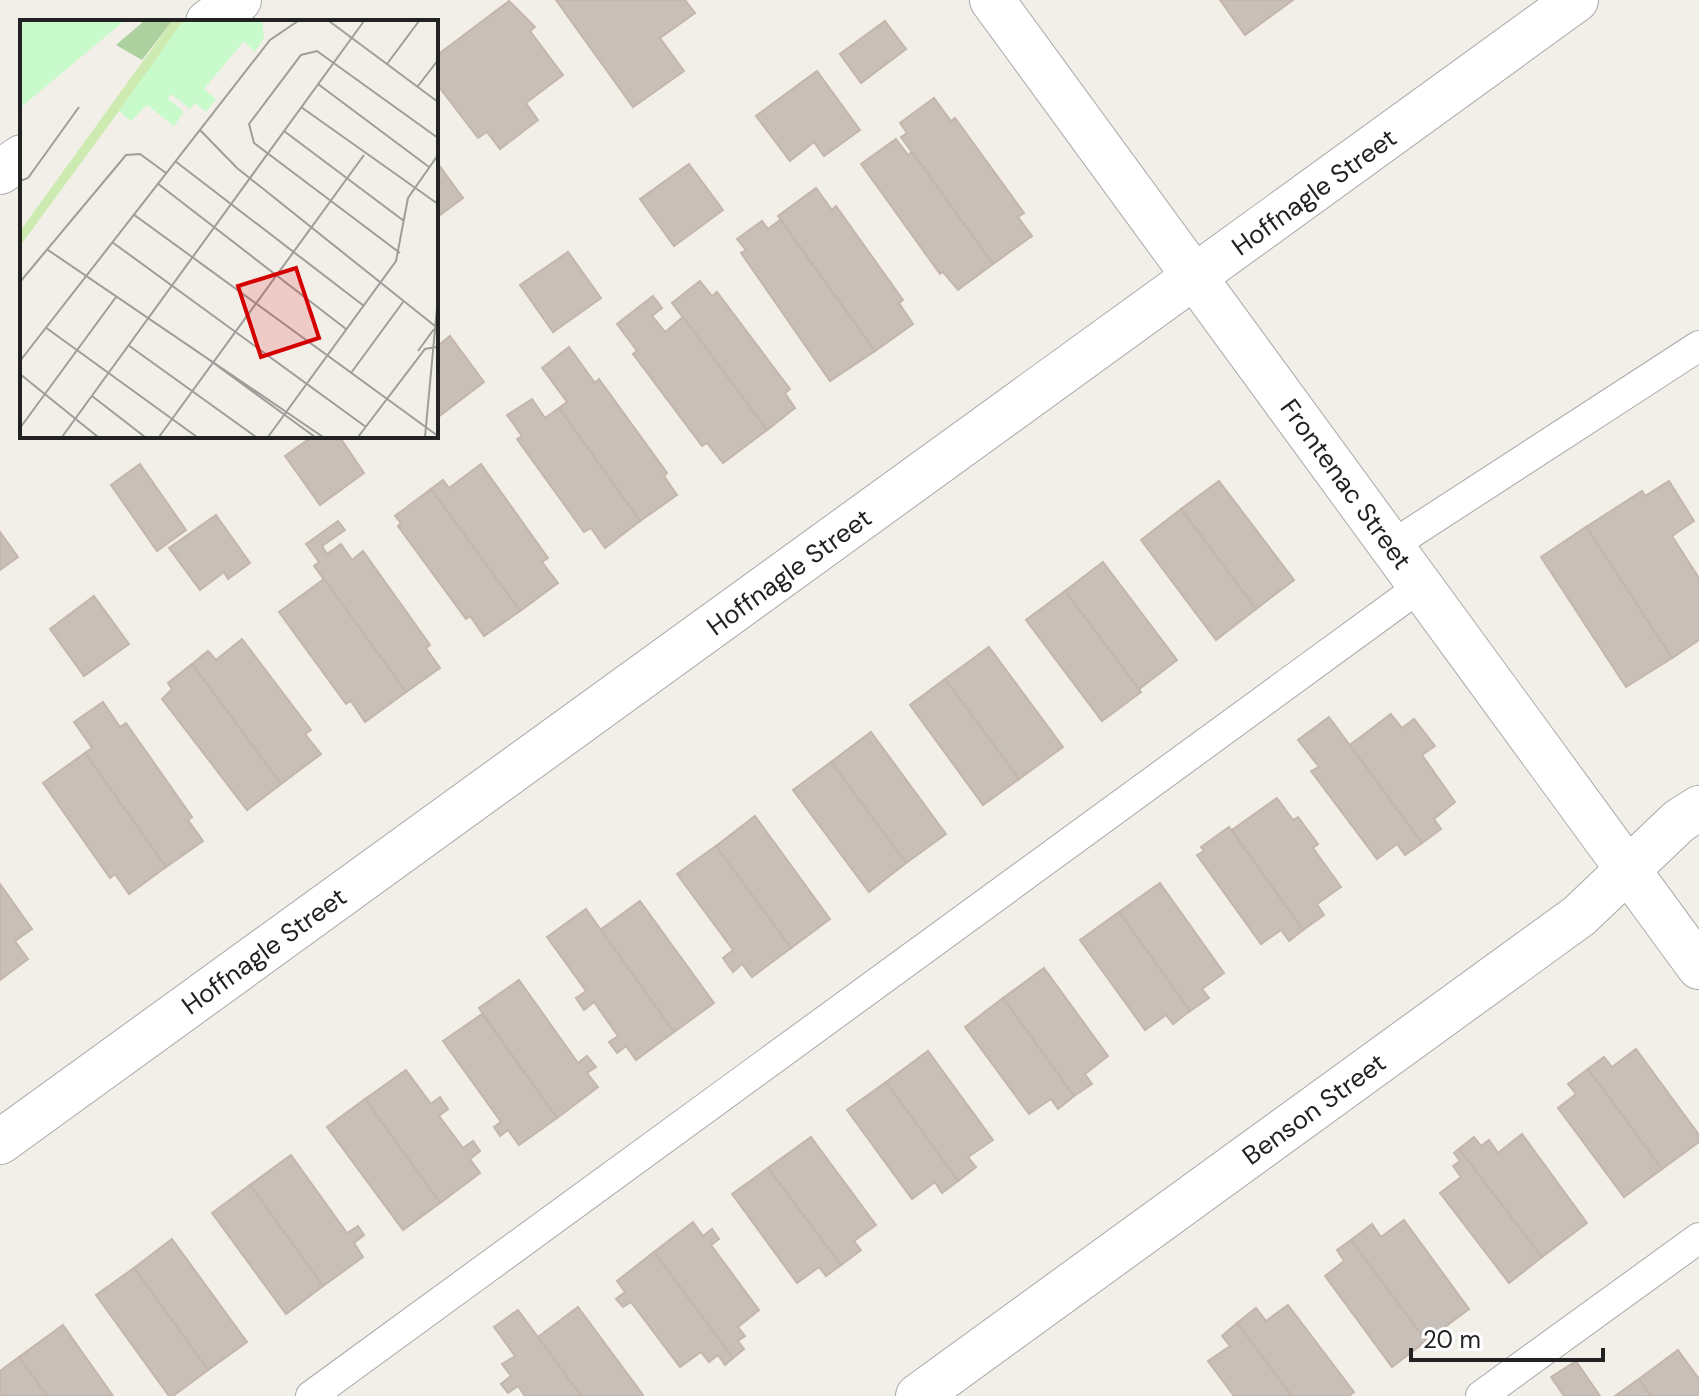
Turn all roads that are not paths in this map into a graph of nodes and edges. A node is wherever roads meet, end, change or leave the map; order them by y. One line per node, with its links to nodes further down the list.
1 (239, 0): 4 (street)
2 (992, 0): 7 (street, Frontenac Street)
3 (1576, 0): 7 (street, Hoffnagle Street)
4 (211, 20)
5 (20, 158): 6 (street)
6 (0, 172)
7 (1195, 279): 9 (street, Frontenac Street); 14 (street, Hoffnagle Street)
8 (1699, 346): 9 (lane)
9 (1391, 546): 10 (street, Frontenac Street)
10 (1421, 586): 12 (street, Frontenac Street); 16 (lane)
11 (1699, 808): 12 (street, Benson Street)
12 (1627, 870): 13 (street, Frontenac Street); 17 (street, Benson Street)
13 (1699, 967)
14 (0, 1142)
15 (1699, 1238): 18 (lane)
16 (311, 1396)
17 (918, 1396)
18 (1481, 1396)

